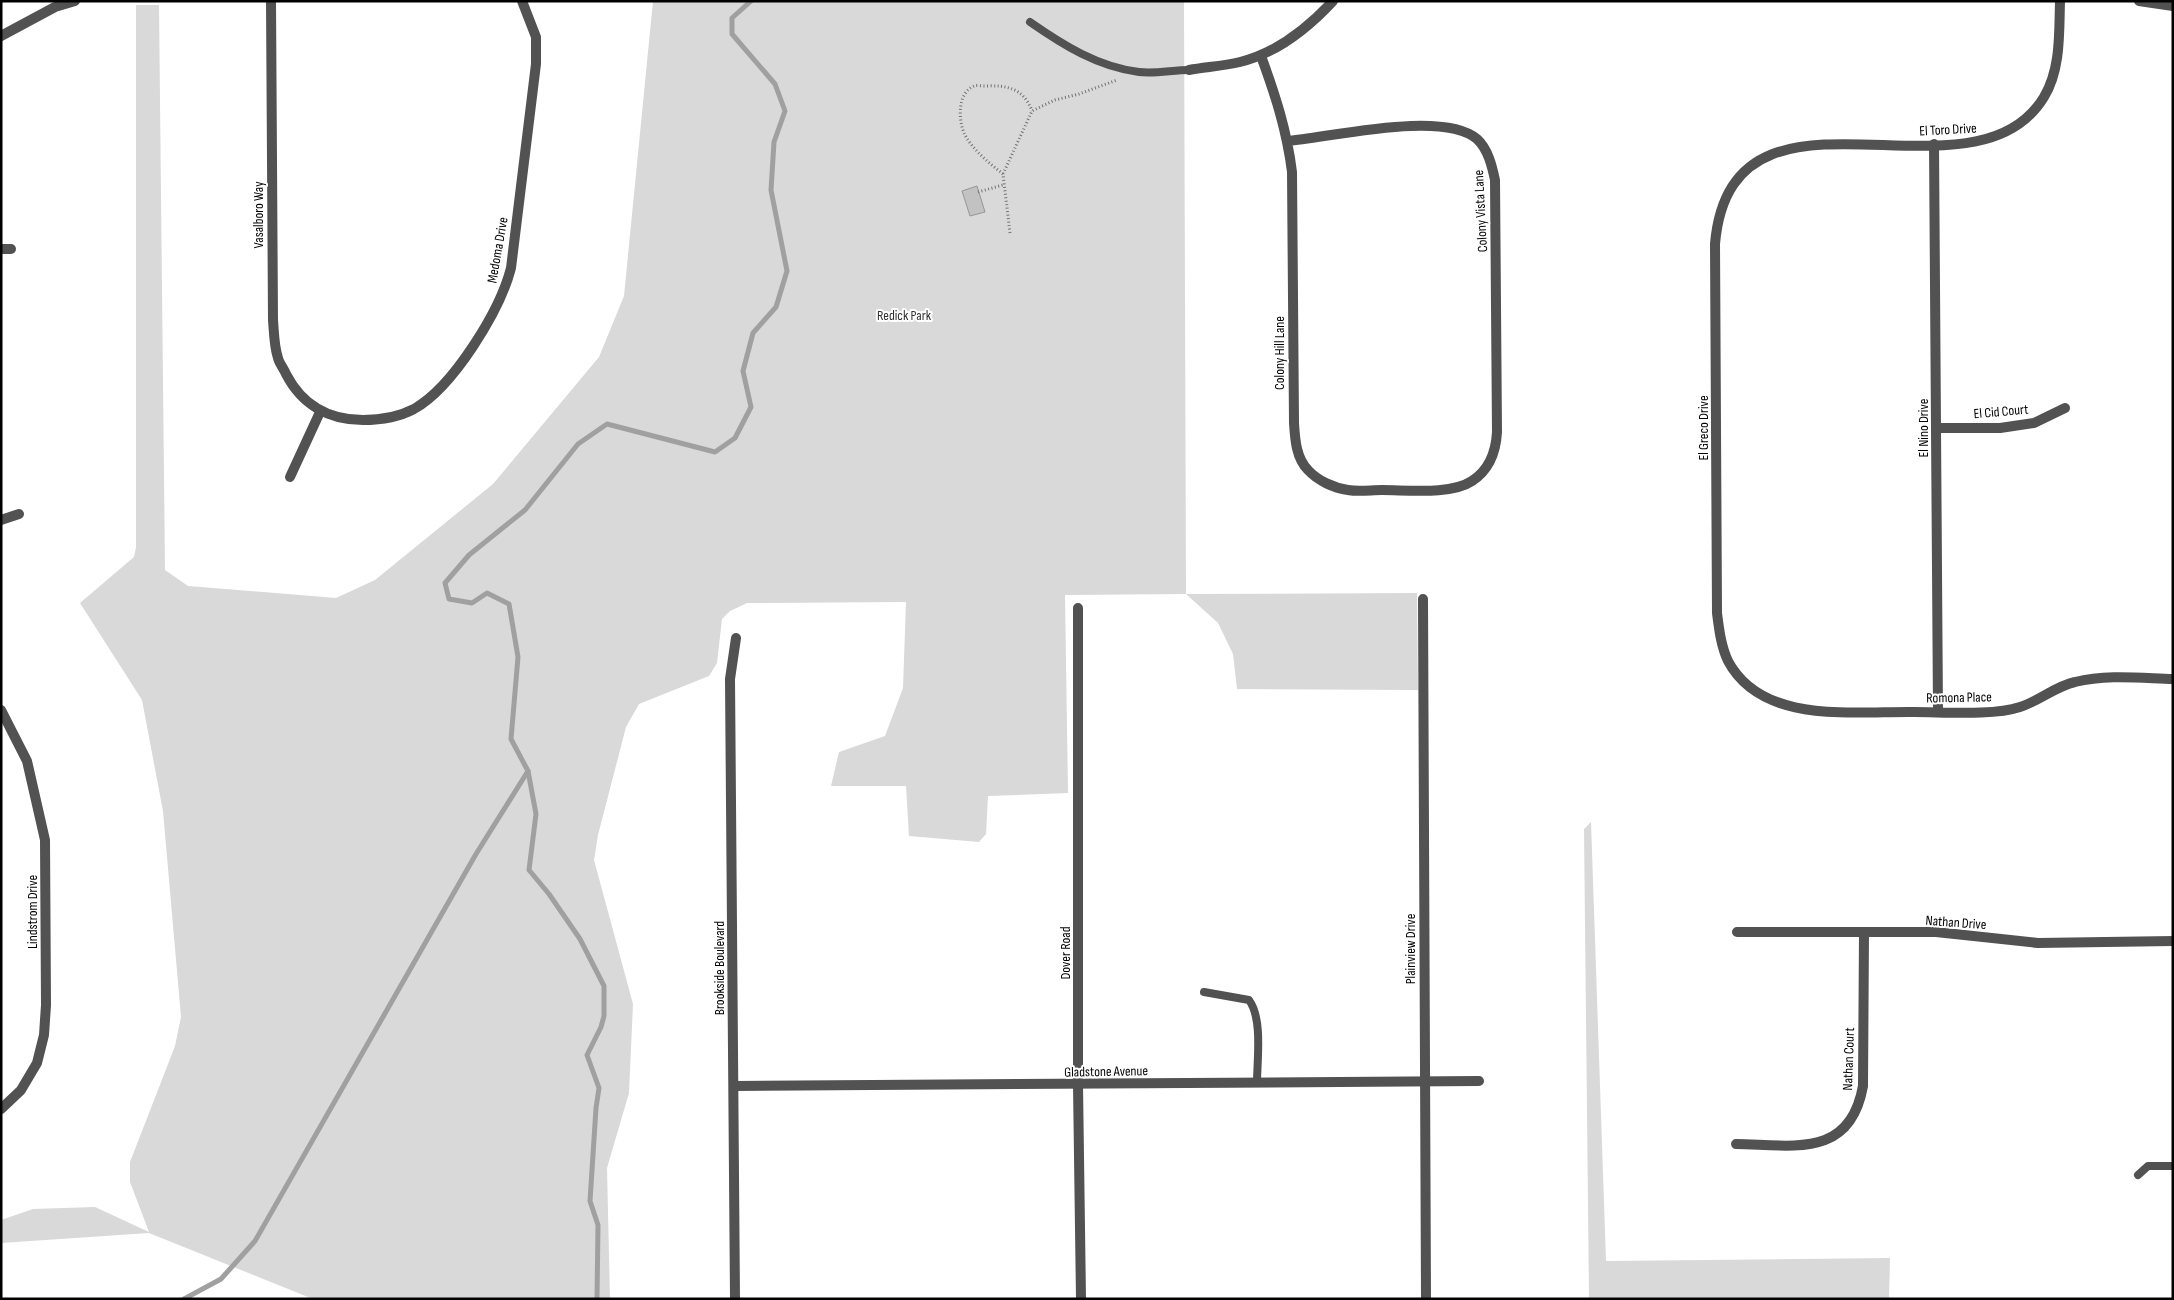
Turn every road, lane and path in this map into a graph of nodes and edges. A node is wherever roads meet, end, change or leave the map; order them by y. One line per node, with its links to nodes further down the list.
1 (75, 1): 9 (street)
2 (271, 1): 22 (street, Vasalboro Way)
3 (522, 1): 22 (street, Medoma Drive)
4 (1333, 1): 10 (street)
5 (2060, 1): 15 (street, El Toro Drive)
6 (2139, 1): 7 (street)
7 (2173, 6)
8 (1030, 22): 12 (lane)
9 (1, 36)
10 (1261, 56): 11 (street); 14 (street, Colony Hill Lane)
11 (1189, 70): 12 (lane)
12 (1139, 72): 13 (path)
13 (1032, 111): 17 (path); 17 (path)
14 (1288, 141): 24 (street, Colony Hill Lane); 24 (street, Colony Vista Lane)
15 (1934, 144): 16 (street, El Toro Drive); 23 (street, El Nino Drive)
16 (1744, 172): 32 (street, El Greco Drive)
17 (1003, 174): 18 (path)
18 (1003, 185): 19 (path); 20 (path)
19 (978, 192)
20 (1010, 233)
21 (2065, 408): 23 (street, El Cid Court)
22 (320, 412): 25 (street)
23 (1936, 428): 34 (street, El Nino Drive)
24 (1481, 474)
25 (290, 477)
26 (20, 514): 27 (street)
27 (1, 520)
28 (1423, 599): 39 (street, Plainview Drive)
29 (1078, 608): 42 (street, Dover Road)
30 (736, 638): 43 (street, Brookside Boulevard)
31 (2173, 679): 34 (street, Romona Place)
32 (1746, 683): 34 (street, Romona Place)
33 (1, 710): 44 (street, Lindstrom Drive)
34 (1938, 712)
35 (1736, 932): 36 (street, Nathan Drive)
36 (1864, 932): 37 (street, Nathan Drive); 45 (street, Nathan Court)
37 (2173, 941)
38 (1204, 992): 41 (lane)
39 (1424, 1080): 40 (street, Gladstone Avenue); 41 (street, Gladstone Avenue); 50 (street, Plainview Drive)
40 (1478, 1082)
41 (1257, 1083): 42 (street, Gladstone Avenue)
42 (1078, 1085): 43 (street, Gladstone Avenue); 49 (street, Dover Road)
43 (734, 1086): 48 (street, Brookside Boulevard)
44 (1, 1109)
45 (1736, 1144)
46 (2173, 1166): 47 (lane)
47 (2138, 1175)
48 (735, 1299)
49 (1081, 1299)
50 (1426, 1299)

